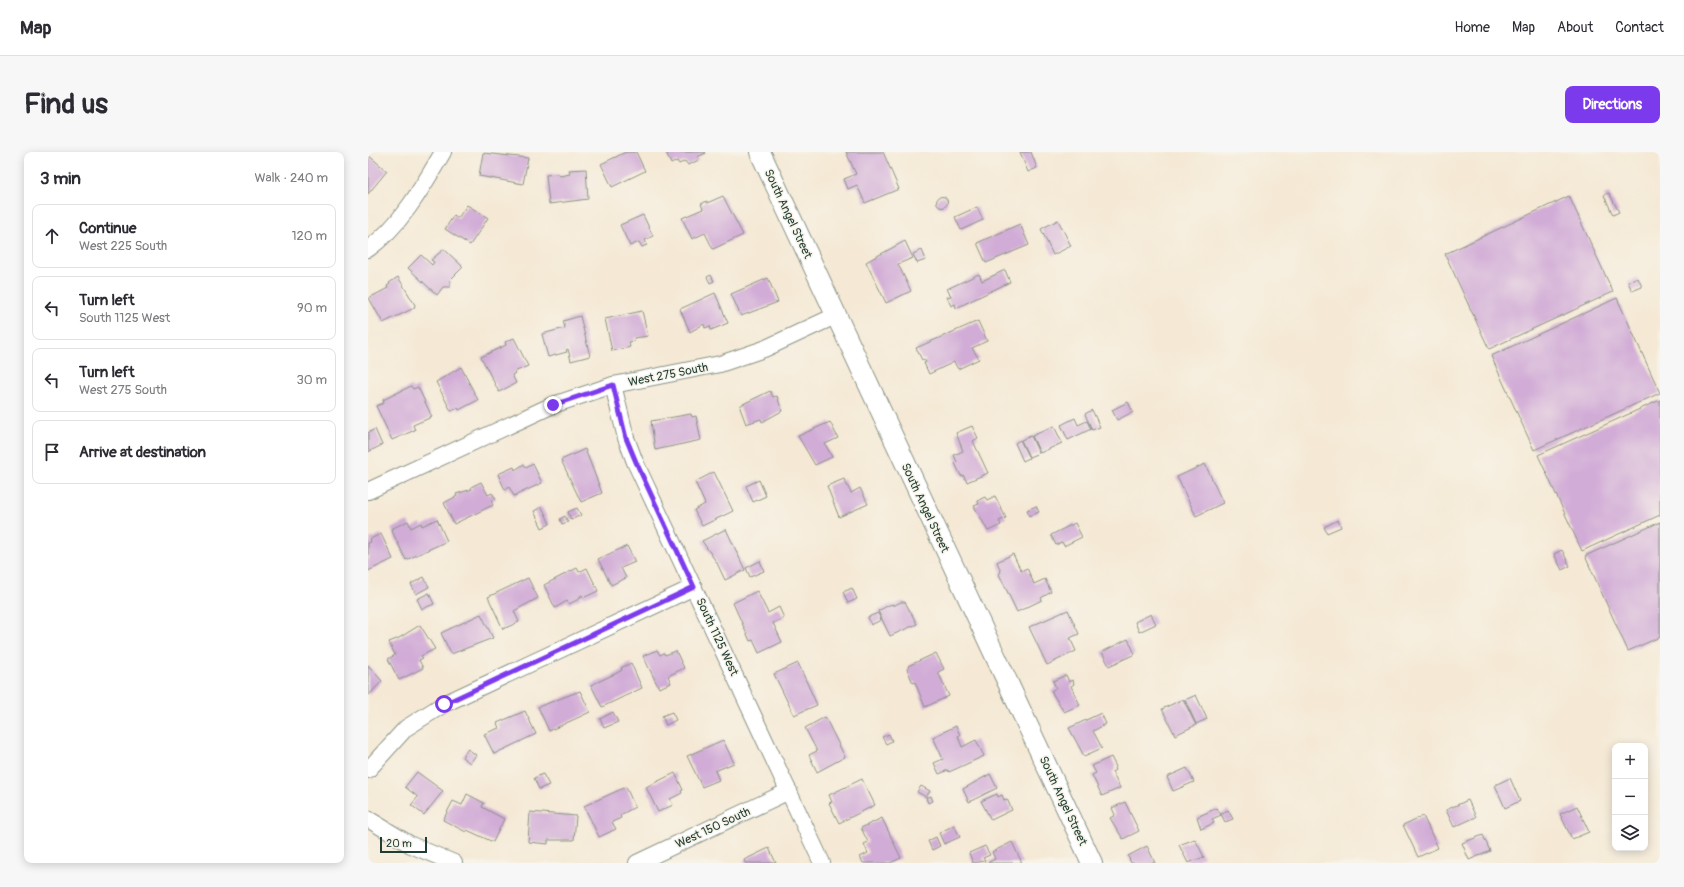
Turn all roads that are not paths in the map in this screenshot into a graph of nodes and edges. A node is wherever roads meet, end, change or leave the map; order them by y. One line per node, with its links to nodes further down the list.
1 (443, 152): 3 (street)
2 (760, 152): 4 (main road, South Angel Street)
3 (368, 249)
4 (835, 316): 5 (street, West 275 South); 14 (main road, South Angel Street)
5 (613, 385): 6 (street, West 275 South); 7 (street, South 1125 West)
6 (368, 491)
7 (694, 587): 8 (street); 9 (street, South 1125 West)
8 (368, 770)
9 (789, 792): 12 (street, West 150 South); 13 (street, South 1125 West)
10 (368, 819): 11 (street)
11 (454, 863)
12 (637, 863)
13 (822, 863)
14 (1092, 863)

